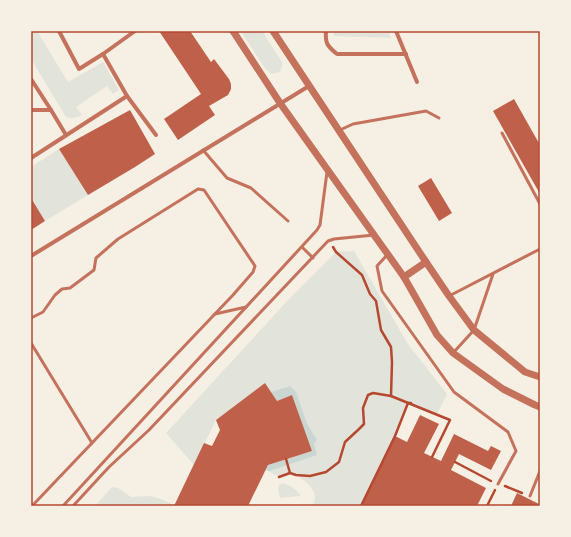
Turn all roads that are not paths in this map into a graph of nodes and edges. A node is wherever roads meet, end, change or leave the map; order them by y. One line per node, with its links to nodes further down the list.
1 (59, 31): 7 (street)
2 (135, 31): 7 (street)
3 (233, 31): 13 (street)
4 (273, 31): 11 (street)
5 (326, 31): 8 (street)
6 (396, 31): 8 (street)
7 (103, 54): 12 (street)
8 (406, 54): 10 (street)
9 (31, 80): 15 (street)
10 (417, 82)
11 (309, 86): 13 (street); 17 (street)
12 (127, 96): 19 (street); 20 (street)
13 (280, 103): 21 (street); 23 (street)
14 (31, 110): 15 (street)
15 (51, 110): 19 (street)
16 (439, 118): 17 (lane)
17 (338, 130): 32 (street)
18 (502, 133): 24 (lane)
19 (66, 135): 22 (street)
20 (156, 135)
21 (203, 150): 25 (lane); 30 (street)
22 (31, 158)
23 (328, 170): 26 (street); 27 (lane)
24 (540, 204)
25 (288, 220)
26 (374, 235): 29 (street); 31 (lane)
27 (302, 247): 31 (lane); 36 (lane)
28 (540, 249): 33 (lane)
29 (388, 254): 34 (street); 46 (lane)
30 (31, 256)
31 (313, 258): 50 (lane)
32 (426, 262): 34 (street); 35 (street)
33 (493, 274): 35 (lane); 39 (lane)
34 (404, 277): 41 (street)
35 (449, 296): 39 (street)
36 (246, 307): 37 (lane); 49 (lane)
37 (215, 314): 38 (lane); 44 (lane)
38 (31, 318)
39 (474, 330): 41 (lane); 42 (street)
40 (31, 343): 44 (lane)
41 (453, 353): 43 (street)
42 (540, 377)
43 (540, 407)
44 (92, 443): 48 (lane)
45 (540, 471): 47 (lane)
46 (498, 484)
47 (530, 496)
48 (32, 506)
49 (63, 506)
50 (73, 506)

